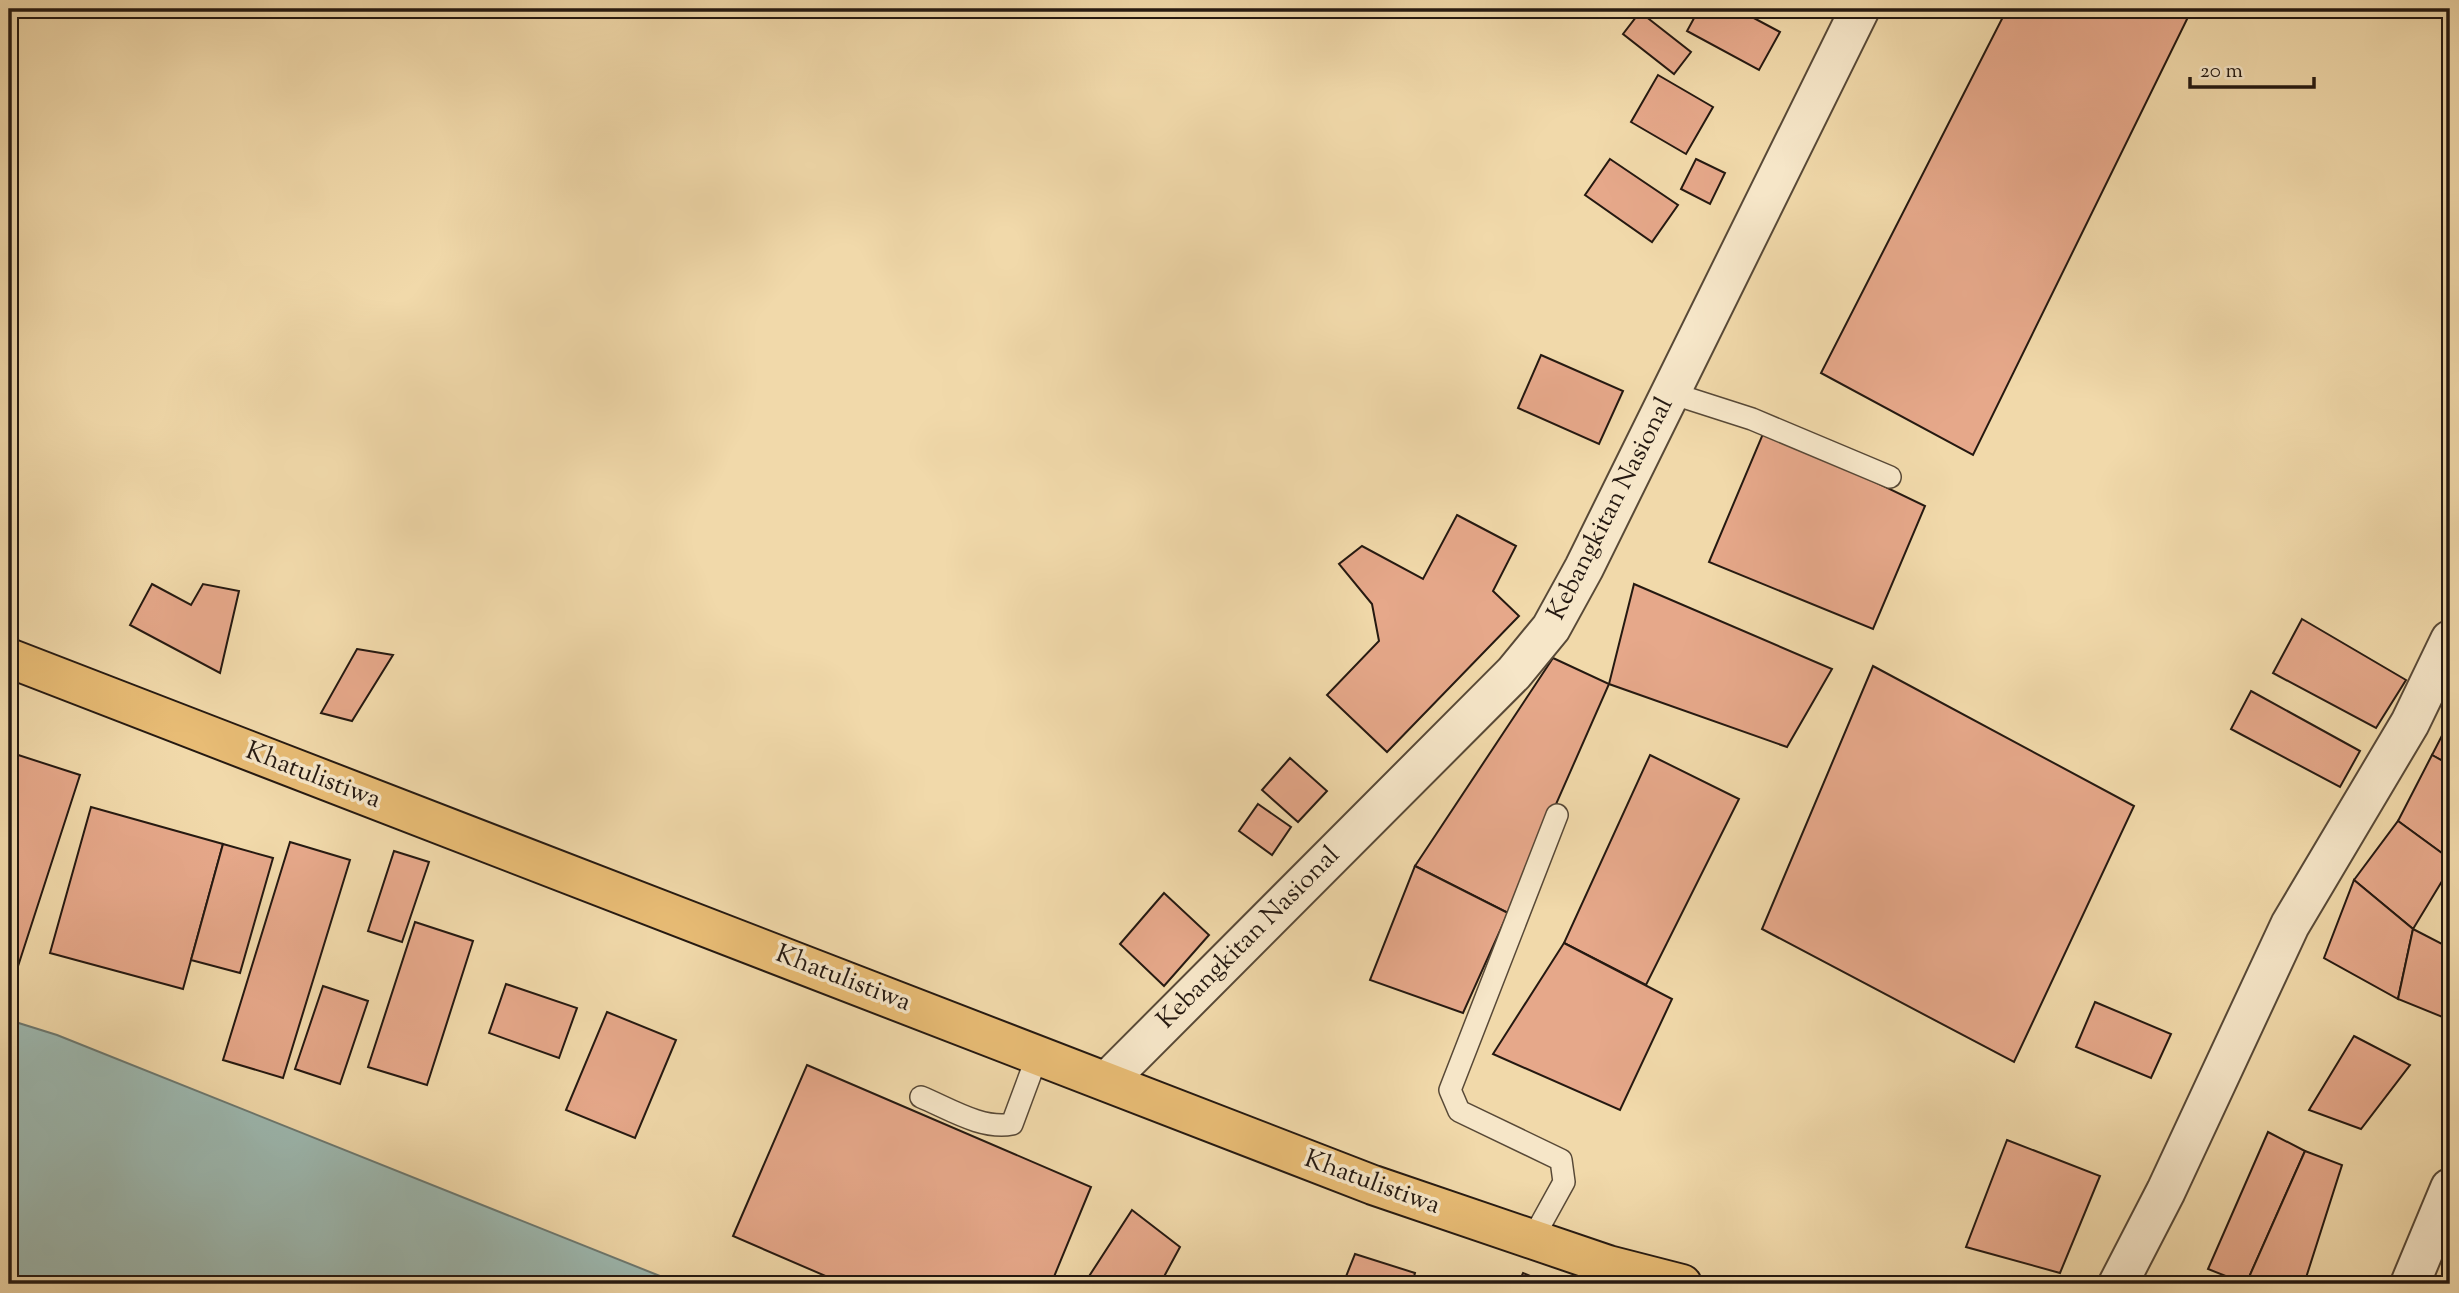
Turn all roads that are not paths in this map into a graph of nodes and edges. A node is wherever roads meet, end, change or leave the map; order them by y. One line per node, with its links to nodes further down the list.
1 (1860, 9): 2 (street, Kebangkitan Nasional)
2 (1671, 393): 3 (lane); 8 (street, Kebangkitan Nasional)
3 (1890, 477)
4 (2450, 640): 14 (street)
5 (9, 659): 7 (highway, Khatulistiwa)
6 (1557, 816): 11 (lane)
7 (1038, 1054): 8 (highway, Khatulistiwa); 9 (lane)
8 (1107, 1081): 11 (highway, Khatulistiwa)
9 (920, 1097)
10 (2450, 1188): 15 (street)
11 (1532, 1240): 12 (highway, Khatulistiwa)
12 (1604, 1275): 13 (highway, Khatulistiwa)
13 (1682, 1284)
14 (2118, 1284)
15 (2410, 1284)

